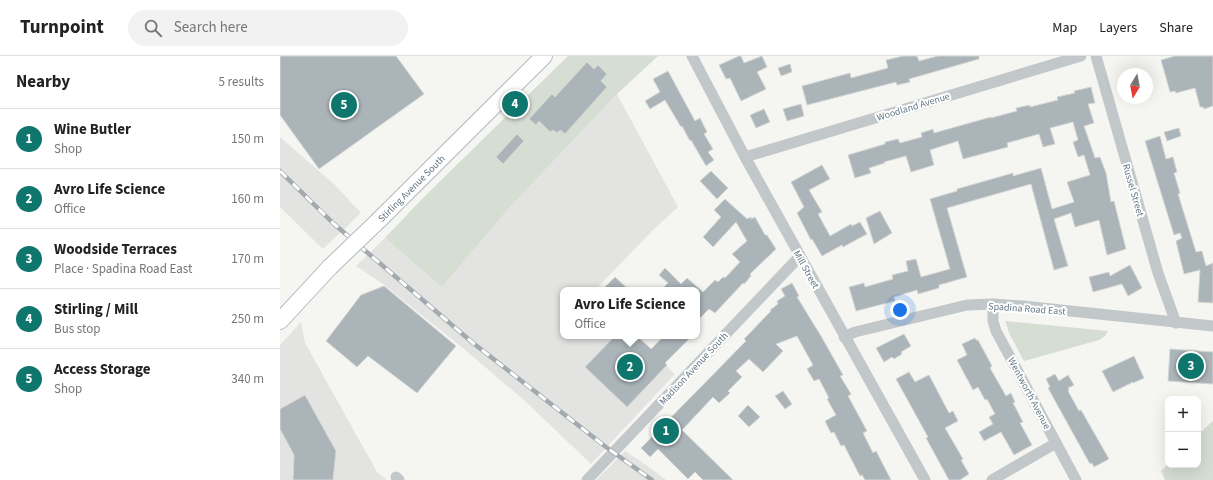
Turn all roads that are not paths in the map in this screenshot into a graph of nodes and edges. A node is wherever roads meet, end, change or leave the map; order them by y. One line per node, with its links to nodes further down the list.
1 (544, 56): 8 (street, Stirling Avenue South, bridge)
2 (692, 56): 5 (street, Mill Street)
3 (1081, 56): 5 (street, Woodland Avenue)
4 (1096, 56): 9 (street, Russel Street)
5 (745, 157): 6 (street, Mill Street)
6 (800, 256): 11 (street, Mill Street); 13 (street, Madison Avenue South)
7 (993, 304): 9 (street, Spadina Road East); 11 (street, Spadina Road East); 12 (street, Wentworth Avenue)
8 (280, 321)
9 (1176, 323): 10 (street, Spadina Road East)
10 (1213, 326)
11 (844, 337): 14 (street, Mill Street)
12 (1056, 443): 15 (street); 16 (street, Wentworth Avenue)
13 (587, 480)
14 (925, 480)
15 (992, 480)
16 (1076, 480)

